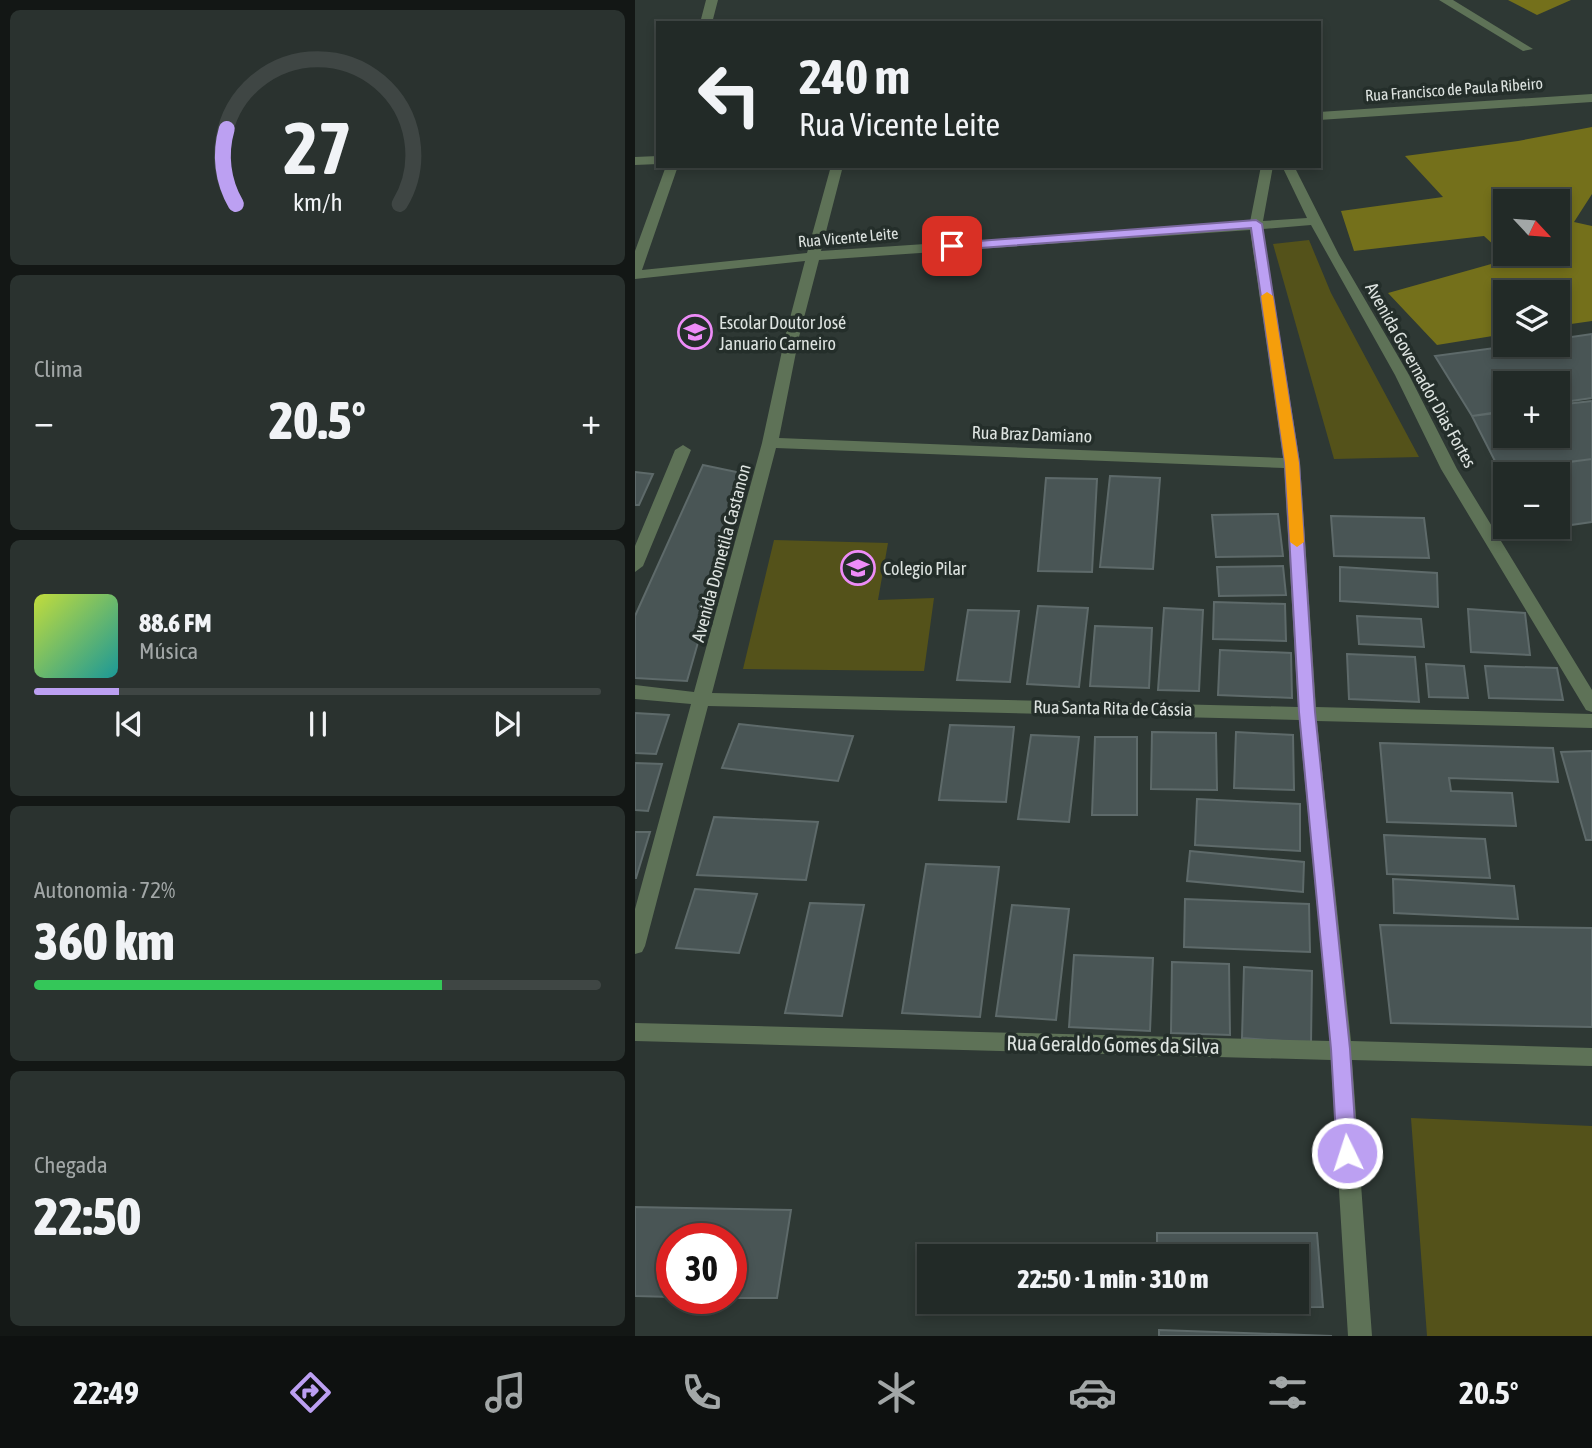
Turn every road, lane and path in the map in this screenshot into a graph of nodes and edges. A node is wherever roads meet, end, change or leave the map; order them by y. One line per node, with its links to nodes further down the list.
1 (712, 0): 3 (street)
2 (1445, 0): 4 (street)
3 (707, 21)
4 (1527, 49)
5 (1592, 98): 6 (street, Rua Francisco de Paula Ribeiro)
6 (1321, 116)
7 (656, 160): 8 (street)
8 (635, 161)
9 (671, 168): 16 (street)
10 (836, 168): 15 (street, Avenida Dometila Castanon)
11 (1267, 168): 14 (street)
12 (1289, 168): 13 (street, Avenida Governador Dias Fortes)
13 (1316, 221): 14 (street, Rua Vicente Leite); 23 (street, Avenida Governador Dias Fortes)
14 (1256, 224): 15 (street, Rua Vicente Leite); 19 (street)
15 (813, 256): 16 (street, Rua Vicente Leite); 17 (street, Avenida Dometila Castanon)
16 (635, 273)
17 (770, 443): 19 (street, Rua Braz Damiano); 22 (street, Avenida Dometila Castanon)
18 (683, 450): 20 (street)
19 (1292, 463): 24 (street)
20 (635, 566)
21 (635, 692): 22 (street, Rua Santa Rita de Cássia)
22 (703, 699): 24 (street, Rua Santa Rita de Cássia); 26 (street, Avenida Dometila Castanon)
23 (1592, 705)
24 (1307, 712): 25 (street, Rua Santa Rita de Cássia); 28 (street)
25 (1592, 721)
26 (635, 946)
27 (635, 1032): 28 (street, Rua Geraldo Gomes da Silva)
28 (1341, 1049): 29 (street, Rua Geraldo Gomes da Silva); 30 (street)
29 (1592, 1057)
30 (1360, 1336)

